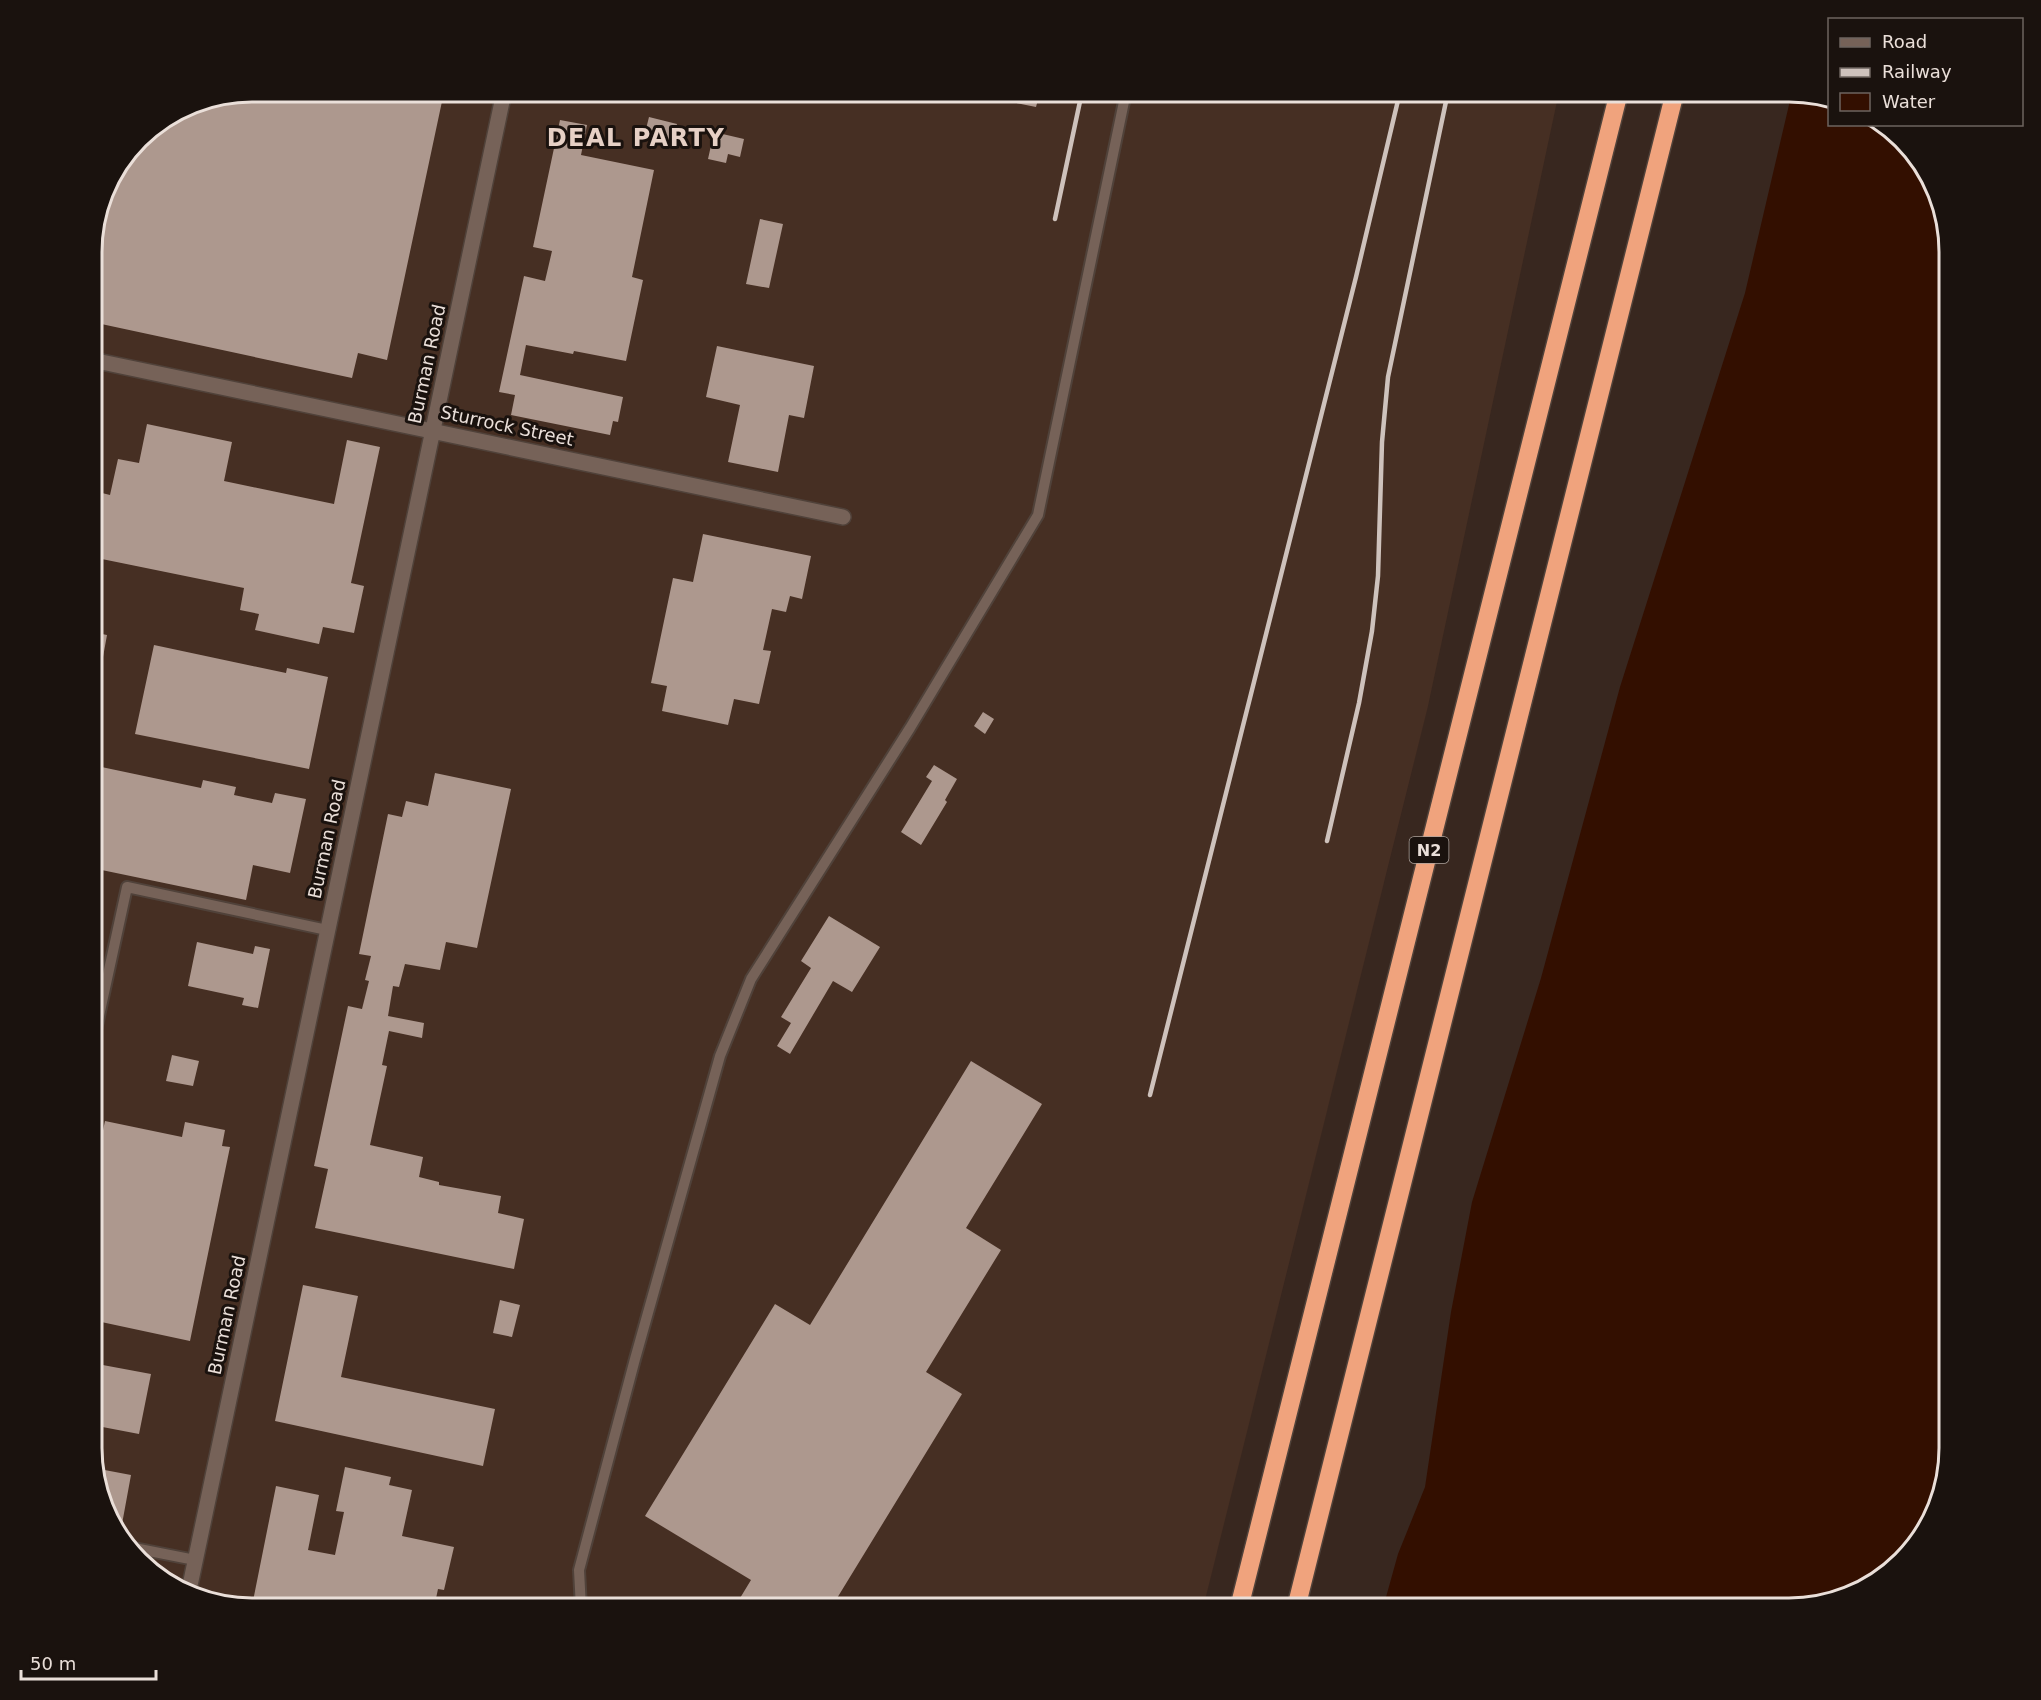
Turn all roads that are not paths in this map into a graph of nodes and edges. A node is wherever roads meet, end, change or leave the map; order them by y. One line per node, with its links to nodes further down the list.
1 (502, 102): 6 (street, Burman Road)
2 (1124, 102): 13 (lane)
3 (1616, 102): 14 (highway, N2)
4 (1672, 102): 15 (highway)
5 (102, 362): 6 (street, Sturrock Street)
6 (433, 431): 7 (street, Sturrock Street); 8 (street, Burman Road)
7 (843, 517)
8 (327, 930): 9 (lane); 11 (street, Burman Road)
9 (102, 1002)
10 (142, 1550): 11 (lane)
11 (195, 1560): 12 (street, Burman Road)
12 (190, 1585)
13 (580, 1598)
14 (1242, 1598)
15 (1298, 1598)

